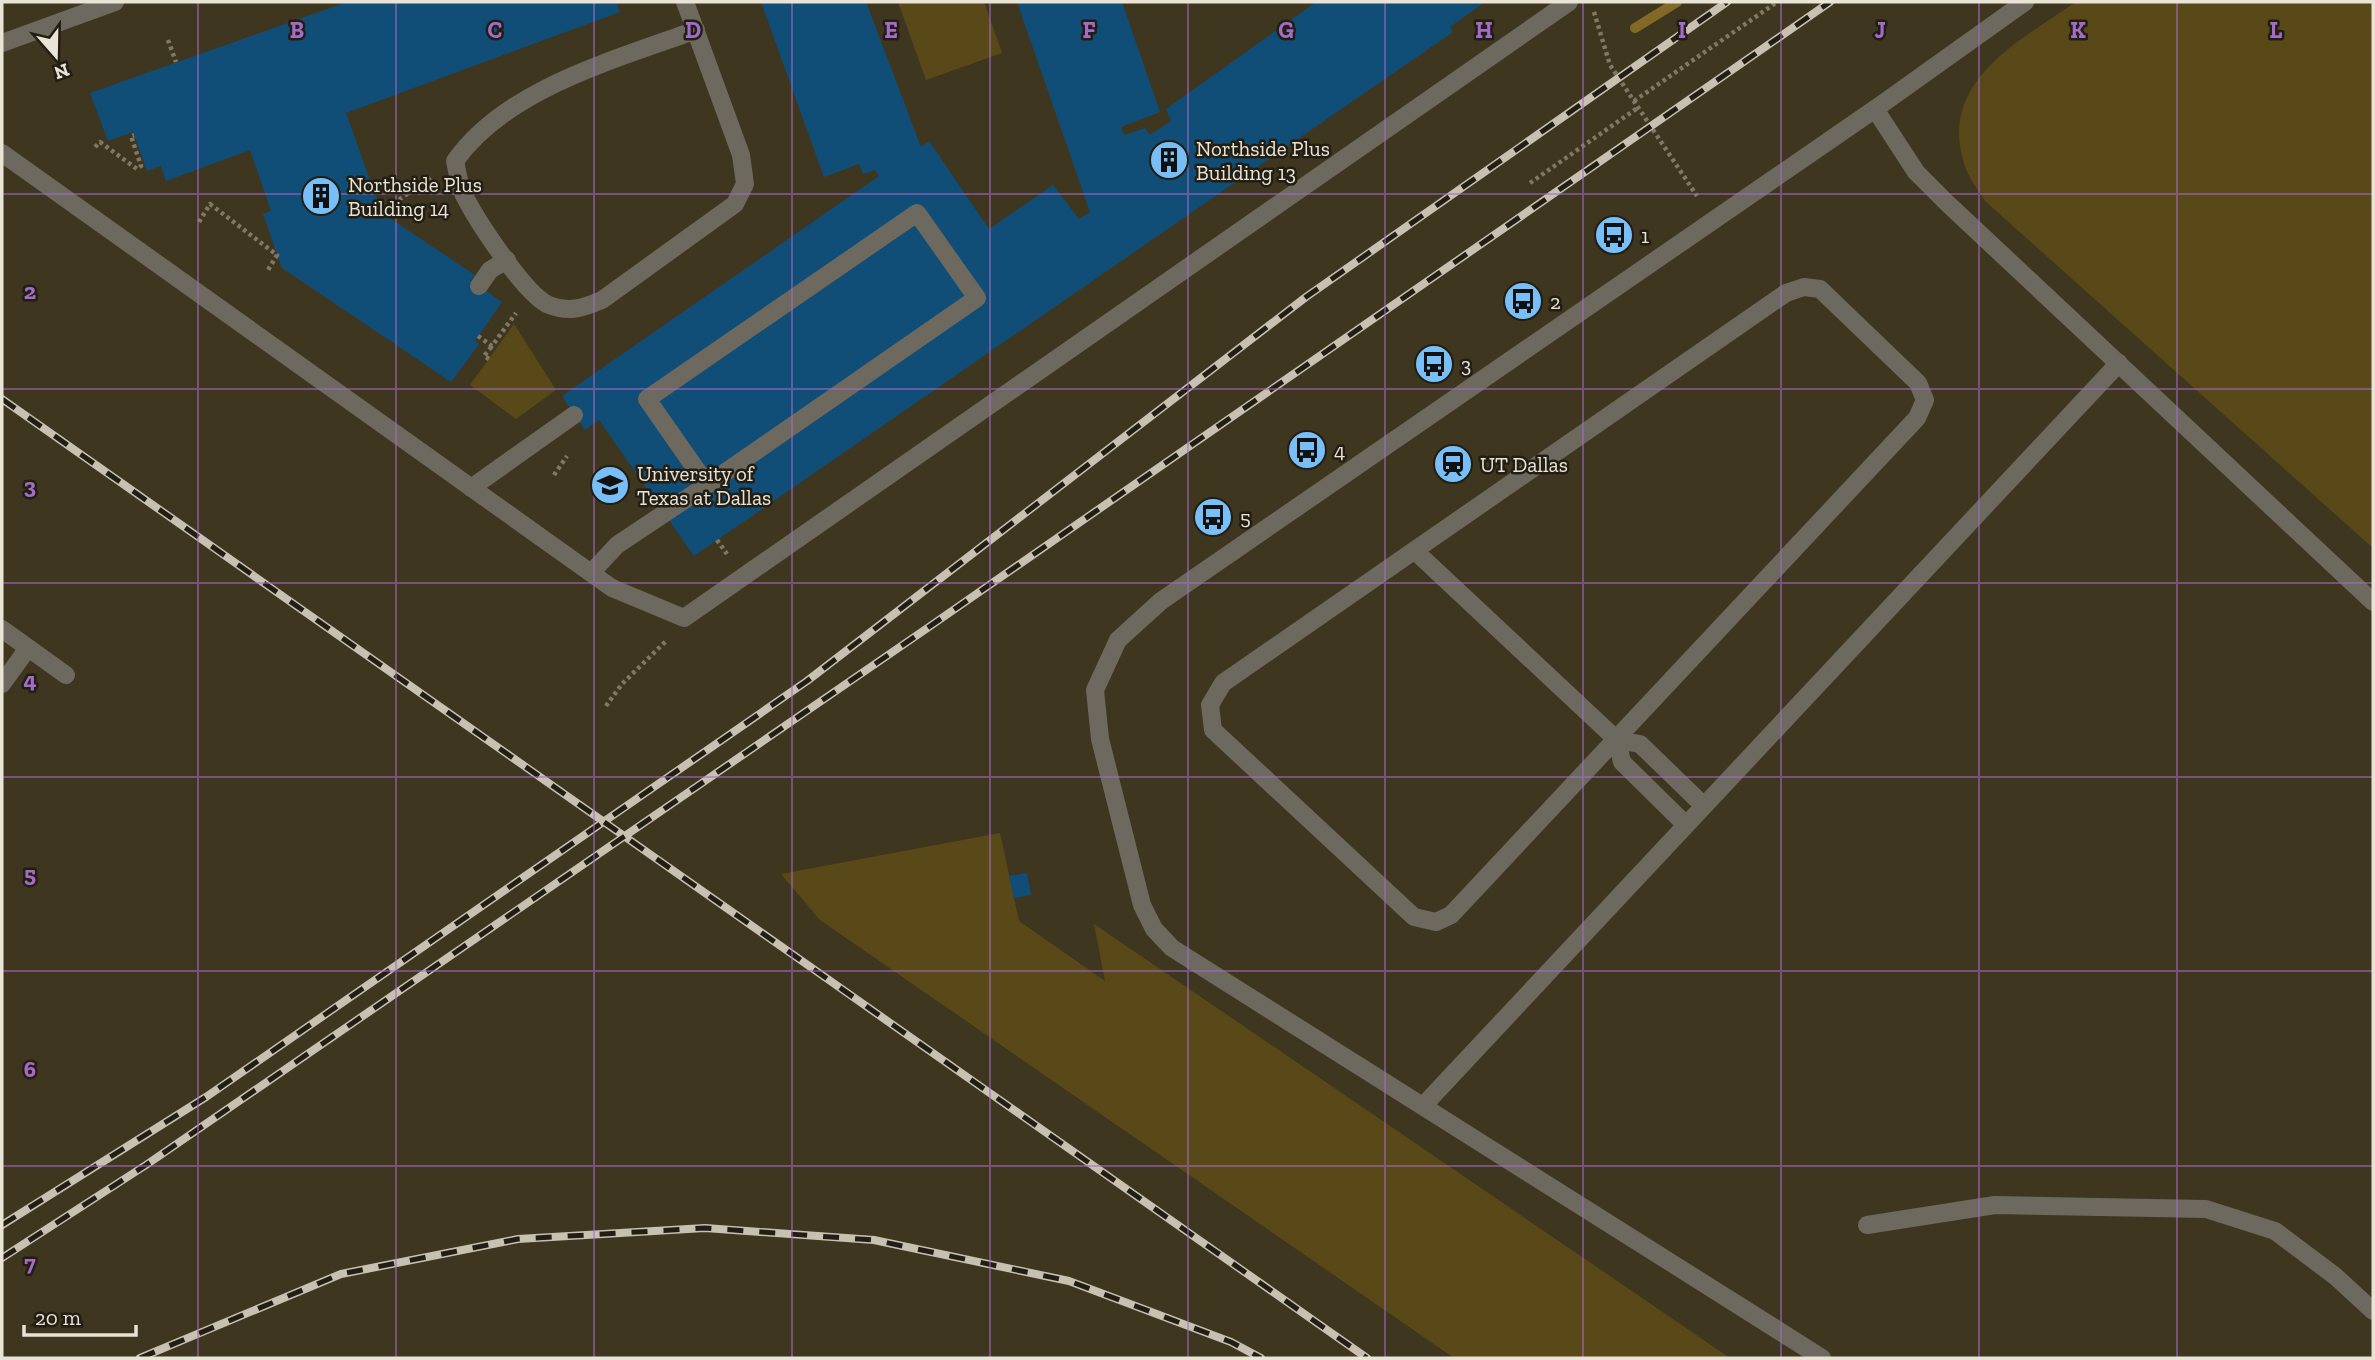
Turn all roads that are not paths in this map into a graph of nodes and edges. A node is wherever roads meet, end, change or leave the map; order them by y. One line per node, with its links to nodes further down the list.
1 (115, 2): 6 (street)
2 (685, 2): 5 (street)
3 (1569, 2): 16 (street)
4 (2025, 2): 7 (street)
5 (696, 30): 9 (street); 9 (street)
6 (2, 43)
7 (1875, 109): 11 (street); 25 (street)
8 (2, 153): 14 (street)
9 (507, 260): 10 (street)
10 (479, 286)
11 (2119, 363): 17 (street); 23 (street)
12 (574, 415): 14 (street)
13 (707, 485): 13 (street); 16 (street)
14 (471, 488): 16 (street)
15 (1415, 551): 22 (street); 22 (street); 22 (street)
16 (591, 572)
17 (2373, 602)
18 (2, 629): 19 (street)
19 (28, 648): 20 (street); 21 (street)
20 (66, 675)
21 (2, 684)
22 (1617, 740): 23 (street); 24 (street)
23 (1703, 806): 24 (street)
24 (1685, 824): 25 (street)
25 (1423, 1106): 28 (street)
26 (1867, 1225): 27 (street)
27 (2373, 1311)
28 (1822, 1358)

